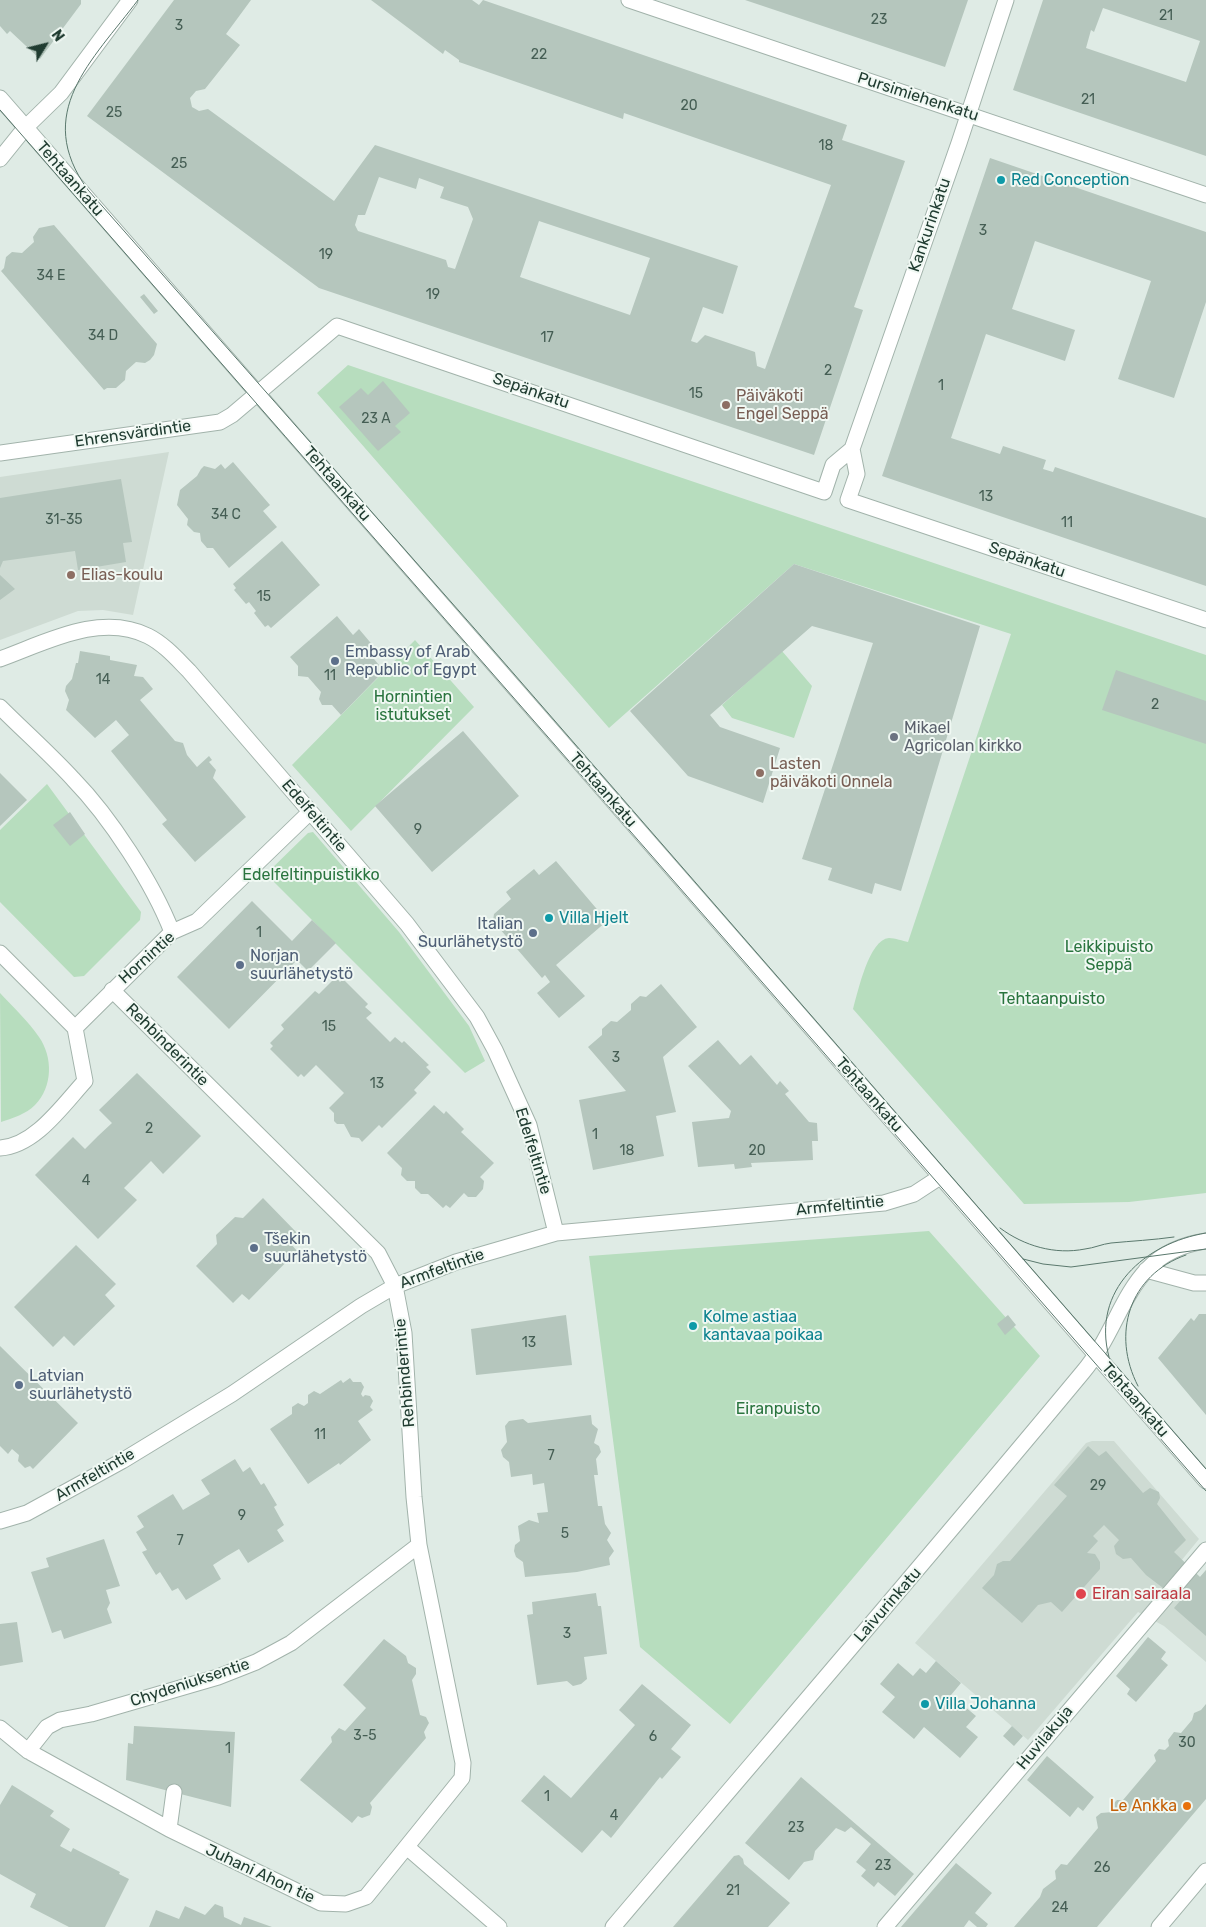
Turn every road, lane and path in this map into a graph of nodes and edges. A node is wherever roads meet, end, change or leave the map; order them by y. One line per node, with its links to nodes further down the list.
1 (130, 0): 6 (street)
2 (629, 0): 5 (street, Pursimiehenkatu)
3 (1006, 0): 5 (street, Kankurinkatu)
4 (0, 98): 6 (street, Tehtaankatu)
5 (969, 114): 8 (street, Pursimiehenkatu); 10 (street, Kankurinkatu)
6 (25, 128): 7 (street); 9 (street, Tehtaankatu)
7 (0, 159)
8 (1206, 195)
9 (256, 393): 10 (street, Sepänkatu); 11 (street, Ehrensvärdintie); 21 (street, Tehtaankatu)
10 (852, 449): 12 (street, Sepänkatu)
11 (0, 453)
12 (1206, 620)
13 (0, 659): 15 (street, Edelfeltintie)
14 (0, 707): 16 (street)
15 (310, 812): 16 (street, Hornintie); 22 (street, Edelfeltintie)
16 (172, 932): 18 (street, Hornintie)
17 (0, 953): 19 (street)
18 (112, 990): 19 (street, Hornintie); 26 (street, Rehbinderintie)
19 (75, 1028): 20 (street)
20 (0, 1148)
21 (940, 1177): 22 (street, Armfeltintie); 27 (street, Tehtaankatu)
22 (556, 1233): 26 (street, Armfeltintie)
23 (1206, 1241): 24 (street, Laivurinkatu)
24 (1146, 1270): 25 (street); 27 (street, Laivurinkatu)
25 (1206, 1283)
26 (395, 1286): 29 (street, Armfeltintie); 30 (street, Rehbinderintie)
27 (1096, 1356): 28 (street, Tehtaankatu); 39 (street, Laivurinkatu)
28 (1206, 1481)
29 (0, 1521)
30 (419, 1545): 33 (street, Chydeniuksentie); 36 (street, Rehbinderintie)
31 (1206, 1550): 40 (street, Huvilakuja)
32 (0, 1728): 33 (street, Juhani Ahon tie)
33 (28, 1751): 35 (street, Juhani Ahon tie)
34 (174, 1792): 35 (street)
35 (169, 1829): 36 (street, Juhani Ahon tie)
36 (408, 1848): 38 (street)
37 (1206, 1872): 41 (street)
38 (499, 1927)
39 (613, 1927)
40 (885, 1927)
41 (1159, 1927)

